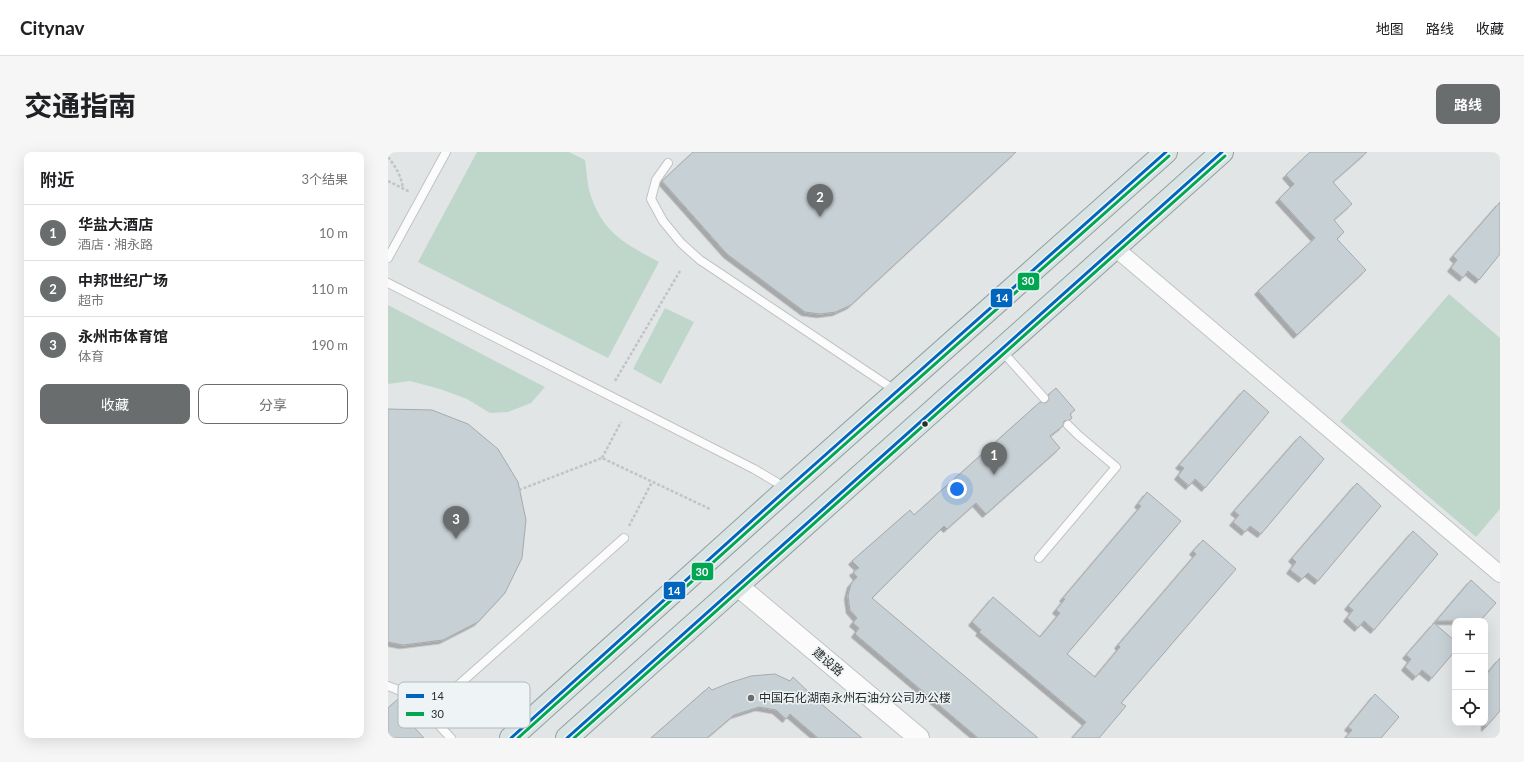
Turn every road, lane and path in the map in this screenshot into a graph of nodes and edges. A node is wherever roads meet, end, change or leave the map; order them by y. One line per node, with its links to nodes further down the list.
1 (446, 152): 8 (lane)
2 (1166, 152): 15 (main road)
3 (1222, 152): 9 (main road)
4 (388, 157): 7 (path)
5 (668, 163): 15 (lane)
6 (388, 181): 7 (path)
7 (403, 189): 8 (path)
8 (421, 198): 10 (lane)
9 (1115, 248): 13 (main road); 26 (street)
10 (388, 258)
11 (680, 271): 14 (path)
12 (388, 283): 21 (lane)
13 (1001, 350): 16 (lane); 27 (main road)
14 (615, 381)
15 (896, 391): 21 (main road)
16 (1044, 398)
17 (621, 422): 19 (path)
18 (1068, 424): 25 (lane)
19 (602, 458): 20 (path); 22 (path)
20 (652, 482): 23 (path); 24 (path)
21 (787, 489): 31 (main road)
22 (519, 490)
23 (710, 509)
24 (624, 538): 28 (lane)
25 (1039, 558)
26 (1500, 574)
27 (738, 586): 36 (main road); 37 (street, 建设路)
28 (462, 682)
29 (388, 686): 30 (lane)
30 (398, 690)
31 (530, 721)
32 (441, 728): 34 (lane)
33 (522, 728): 35 (main road)
34 (451, 738)
35 (511, 738)
36 (567, 738)
37 (919, 738)

